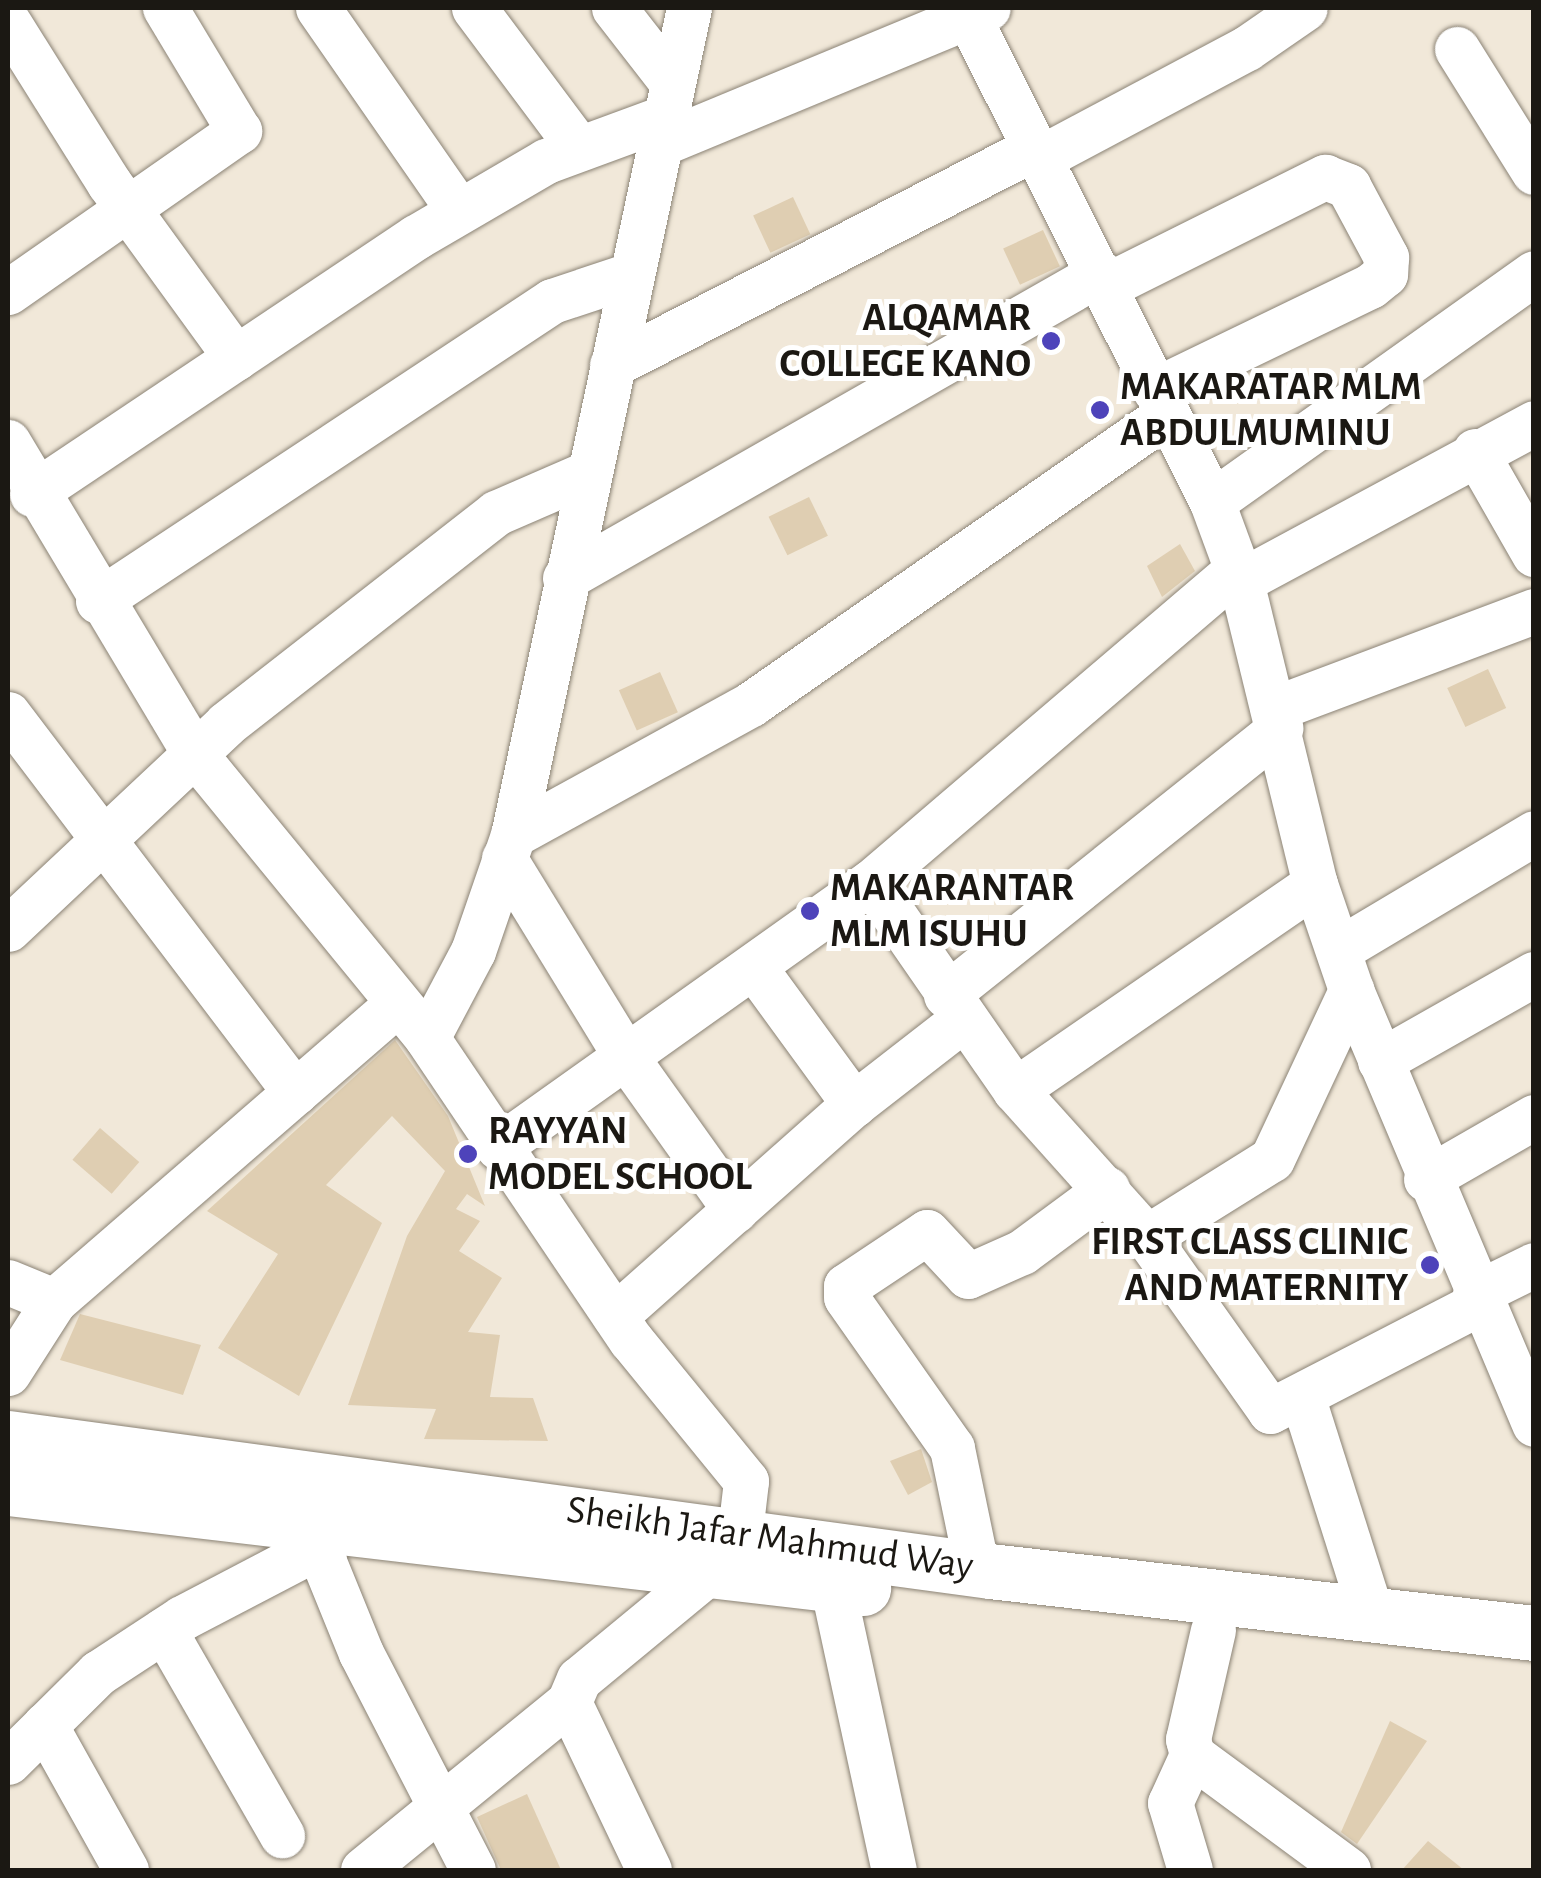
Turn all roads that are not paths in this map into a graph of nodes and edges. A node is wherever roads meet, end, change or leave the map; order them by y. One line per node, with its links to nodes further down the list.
1 (164, 8): 14 (street)
2 (318, 8): 15 (street)
3 (474, 8): 11 (street)
4 (614, 8): 10 (street)
5 (689, 8): 10 (street)
6 (1305, 8): 12 (street)
7 (974, 12): 10 (street); 12 (street)
8 (8, 22): 14 (street)
9 (1457, 49): 13 (street)
10 (663, 114): 11 (street); 17 (street)
11 (578, 147): 15 (street)
12 (1037, 153): 18 (street); 21 (street)
13 (1534, 172)
14 (128, 209): 19 (street); 20 (street)
15 (460, 212): 20 (street)
16 (1534, 273): 28 (street)
17 (630, 276): 21 (street); 32 (street)
18 (1103, 279): 22 (street); 22 (street); 31 (street)
19 (8, 292)
20 (236, 358): 27 (street)
21 (612, 365): 26 (street)
22 (1161, 402): 28 (street); 39 (street)
23 (1534, 423): 25 (street)
24 (8, 442): 27 (street)
25 (1475, 451): 29 (street); 30 (street)
26 (588, 473): 31 (street); 36 (street)
27 (32, 494): 32 (street)
28 (1212, 502): 30 (street)
29 (1534, 554)
30 (1239, 576): 35 (street); 40 (street)
31 (565, 578): 39 (street)
32 (98, 601): 36 (street)
33 (1534, 611): 35 (street)
34 (8, 714): 38 (street)
35 (1278, 718): 41 (street); 47 (street)
36 (194, 753): 38 (street); 46 (street)
37 (1534, 833): 44 (street)
38 (99, 838): 42 (street); 52 (street)
39 (509, 847): 48 (street); 49 (street)
40 (871, 882): 43 (street); 47 (street)
41 (1315, 884): 44 (street); 51 (street)
42 (8, 928)
43 (754, 967): 49 (street); 53 (street)
44 (1345, 970): 50 (street); 59 (street)
45 (1534, 974): 50 (street)
46 (397, 1004): 48 (street); 52 (street)
47 (954, 1007): 51 (street); 53 (street)
48 (427, 1038): 55 (street)
49 (626, 1057): 55 (street); 58 (street)
50 (1380, 1061): 56 (street)
51 (1015, 1090): 57 (street)
52 (295, 1092): 63 (street)
53 (854, 1104): 58 (street)
54 (1534, 1118): 56 (street)
55 (498, 1147): 64 (street)
56 (1426, 1179): 62 (street)
57 (1107, 1189): 59 (street); 72 (street)
58 (735, 1210): 64 (street)
59 (1148, 1237): 66 (street)
60 (1534, 1265): 62 (street)
61 (8, 1282): 63 (street)
62 (1477, 1299): 66 (street); 67 (street)
63 (54, 1302): 65 (street)
64 (615, 1316): 71 (street)
65 (8, 1373)
66 (1303, 1399): 74 (street)
67 (1534, 1424)
68 (8, 1438): 70 (main road, Sheikh Jafar Mahmud Way)
69 (8, 1488): 70 (main road, Sheikh Jafar Mahmud Way)
70 (318, 1515): 71 (main road, Sheikh Jafar Mahmud Way); 75 (street); 83 (street)
71 (725, 1551): 72 (main road, Sheikh Jafar Mahmud Way); 73 (main road, Sheikh Jafar Mahmud Way); 79 (street)
72 (977, 1569): 74 (main road, Sheikh Jafar Mahmud Way)
73 (832, 1584): 76 (main road, Sheikh Jafar Mahmud Way); 90 (street)
74 (1372, 1614): 77 (main road, Sheikh Jafar Mahmud Way)
75 (164, 1630): 80 (street); 84 (street)
76 (1212, 1630): 78 (main road, Sheikh Jafar Mahmud Way); 81 (street)
77 (1534, 1633)
78 (1534, 1670)
79 (569, 1702): 83 (street); 89 (street)
80 (45, 1726): 82 (street); 86 (street)
81 (1192, 1754): 85 (street); 91 (street)
82 (8, 1762)
83 (440, 1807): 87 (street); 88 (street)
84 (282, 1835)
85 (1178, 1866)
86 (126, 1870)
87 (363, 1870)
88 (473, 1870)
89 (649, 1870)
90 (894, 1870)
91 (1348, 1870)

